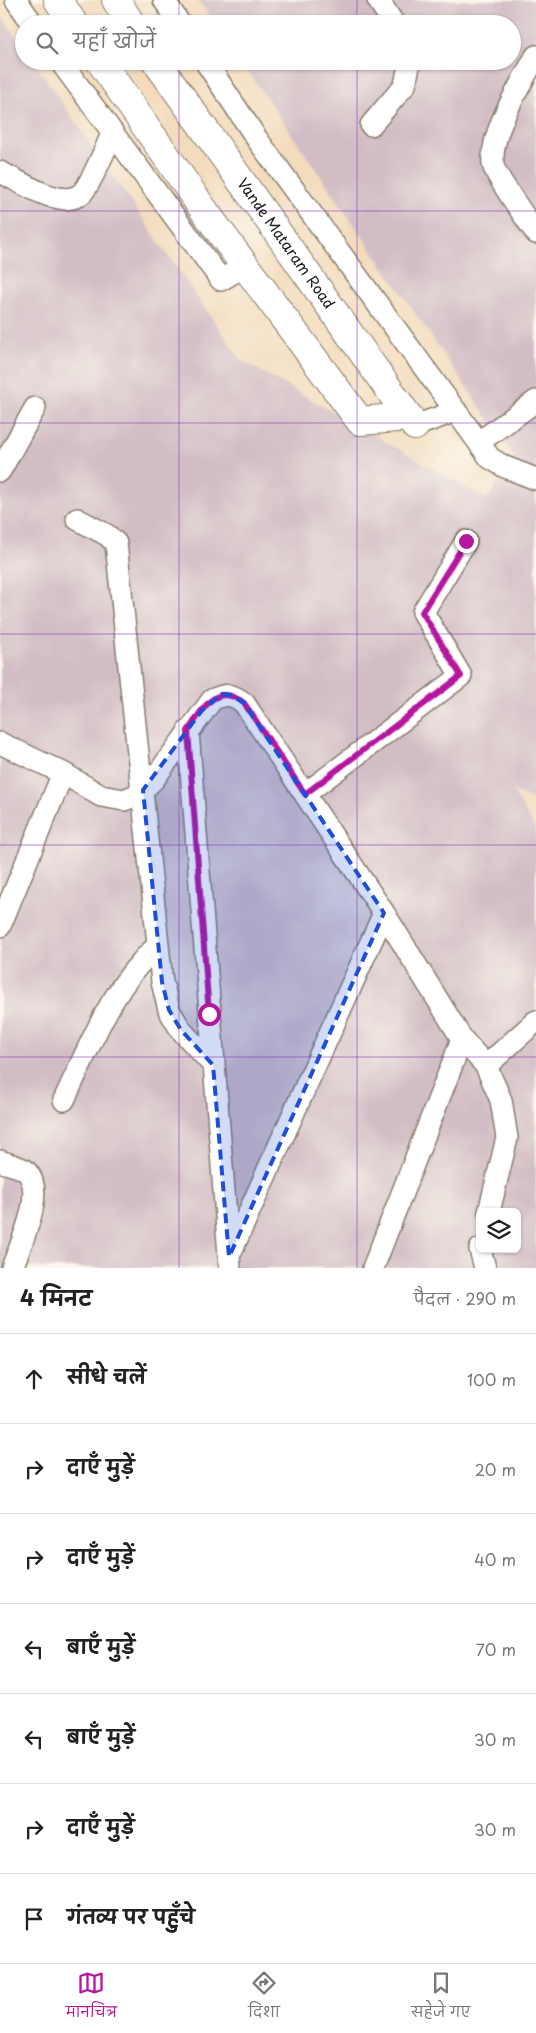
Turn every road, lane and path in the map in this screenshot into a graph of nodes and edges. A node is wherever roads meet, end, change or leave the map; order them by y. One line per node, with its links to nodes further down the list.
1 (16, 0): 6 (street)
2 (58, 0): 7 (main road)
3 (116, 0): 8 (main road)
4 (164, 0): 9 (street)
5 (378, 0): 10 (street)
6 (27, 15)
7 (68, 15)
8 (125, 15)
9 (174, 15)
10 (388, 15)
11 (536, 56): 20 (street)
12 (66, 70): 18 (street)
13 (106, 70): 21 (main road)
14 (162, 70): 25 (main road, Vande Mataram Road)
15 (211, 70): 24 (street)
16 (408, 70): 17 (street)
17 (371, 125)
18 (112, 134): 19 (street); 21 (street)
19 (0, 172)
20 (536, 233)
21 (246, 265): 25 (main road)
22 (536, 401): 26 (street)
23 (35, 408): 27 (street)
24 (456, 411): 25 (street); 26 (street)
25 (412, 422)
26 (479, 442): 28 (street)
27 (0, 471)
28 (536, 479)
29 (77, 519): 34 (street)
30 (466, 541): 35 (street)
31 (188, 731): 34 (street); 35 (street); 42 (street)
32 (0, 742): 33 (street)
33 (63, 773): 34 (street); 36 (street)
34 (143, 790): 39 (street)
35 (305, 794): 37 (street)
36 (5, 902): 38 (street)
37 (384, 913): 41 (street); 48 (street)
38 (0, 926)
39 (158, 944): 42 (street); 44 (street)
40 (536, 1021): 43 (street)
41 (462, 1039): 43 (street); 50 (street)
42 (214, 1065): 48 (street)
43 (486, 1066): 46 (street)
44 (64, 1100)
45 (0, 1161): 49 (street)
46 (490, 1208)
47 (481, 1253): 51 (street)
48 (230, 1262)
49 (12, 1268)
50 (373, 1268)
51 (485, 1268)

